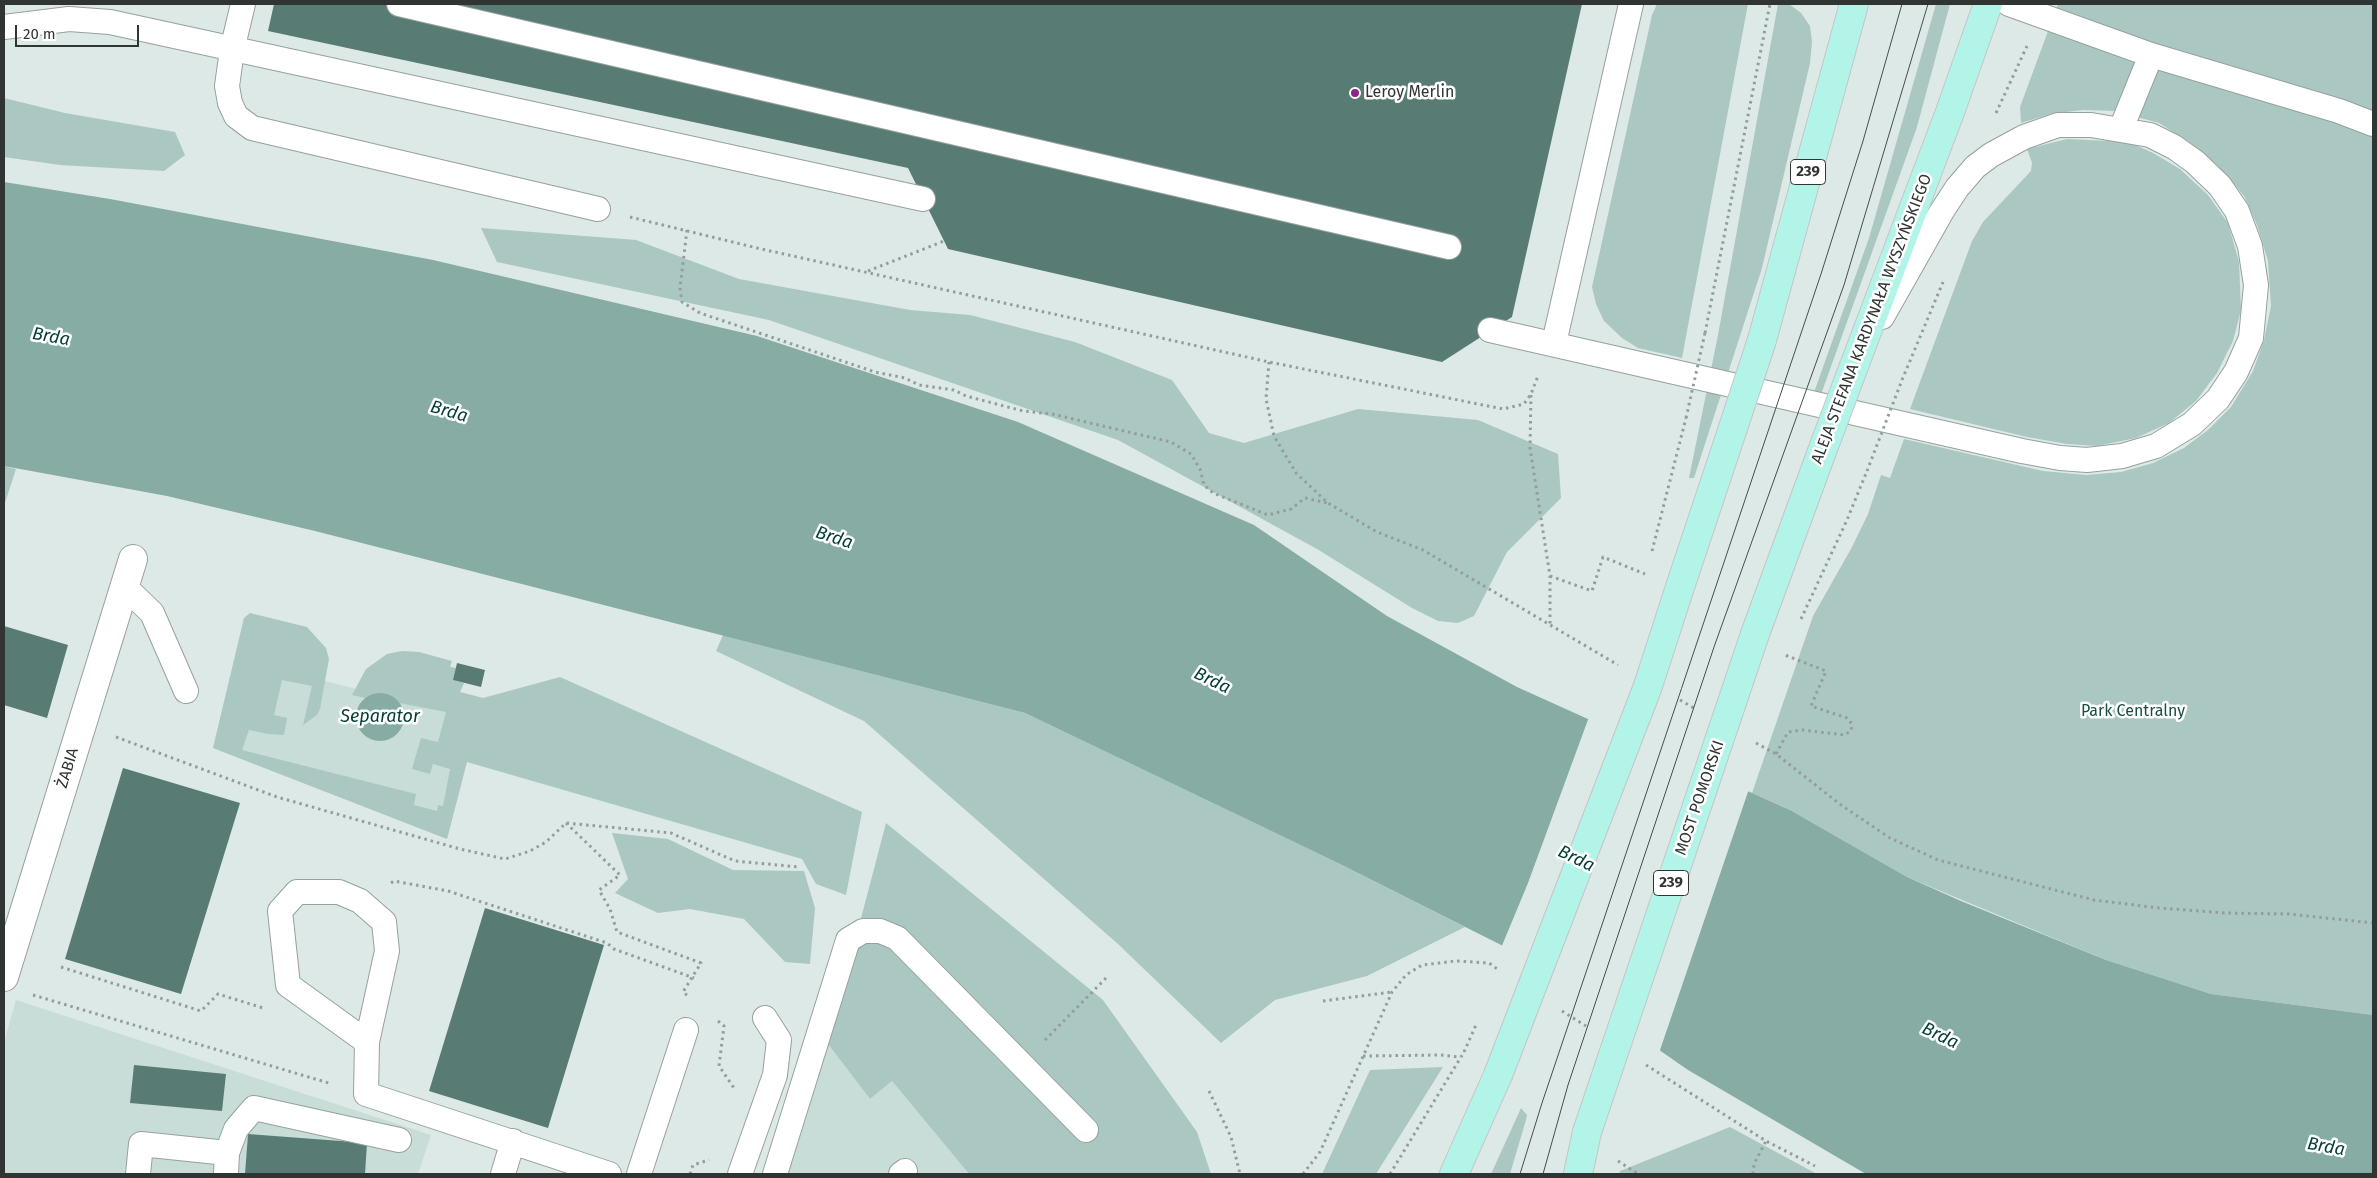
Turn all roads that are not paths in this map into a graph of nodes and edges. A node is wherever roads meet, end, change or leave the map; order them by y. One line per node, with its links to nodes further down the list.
1 (243, 4): 8 (lane)
2 (399, 4): 14 (lane)
3 (1631, 4): 16 (lane)
4 (1854, 4): 36 (main road, 239, bridge)
5 (1988, 4): 17 (main road, ALEJA STEFANA KARDYNAŁA WYSZYŃSKIEGO / 239)
6 (2009, 4): 9 (lane)
7 (4, 28): 8 (lane)
8 (232, 50): 12 (lane); 13 (lane)
9 (2151, 55): 10 (lane); 11 (lane)
10 (2373, 124)
11 (2121, 129): 16 (lane); 17 (lane)
12 (923, 200)
13 (598, 209)
14 (1449, 247)
15 (1490, 330): 16 (lane)
16 (1554, 343)
17 (1854, 366): 20 (main road, ALEJA STEFANA KARDYNAŁA WYSZYŃSKIEGO / 239, bridge)
18 (132, 559): 19 (street, ŻABIA)
19 (124, 586): 21 (lane); 22 (street, ŻABIA)
20 (1755, 634): 37 (main road, MOST POMORSKI / 239, bridge)
21 (186, 691)
22 (14, 985)
23 (765, 1018): 34 (lane)
24 (686, 1030): 33 (lane)
25 (368, 1042): 25 (lane); 28 (lane)
26 (1086, 1130): 35 (lane)
27 (399, 1140): 29 (lane)
28 (513, 1141): 31 (lane); 32 (lane)
29 (226, 1163): 30 (lane)
30 (138, 1174)
31 (503, 1174)
32 (608, 1174)
33 (639, 1174)
34 (740, 1174)
35 (775, 1174)
36 (1454, 1174)
37 (1578, 1174)

